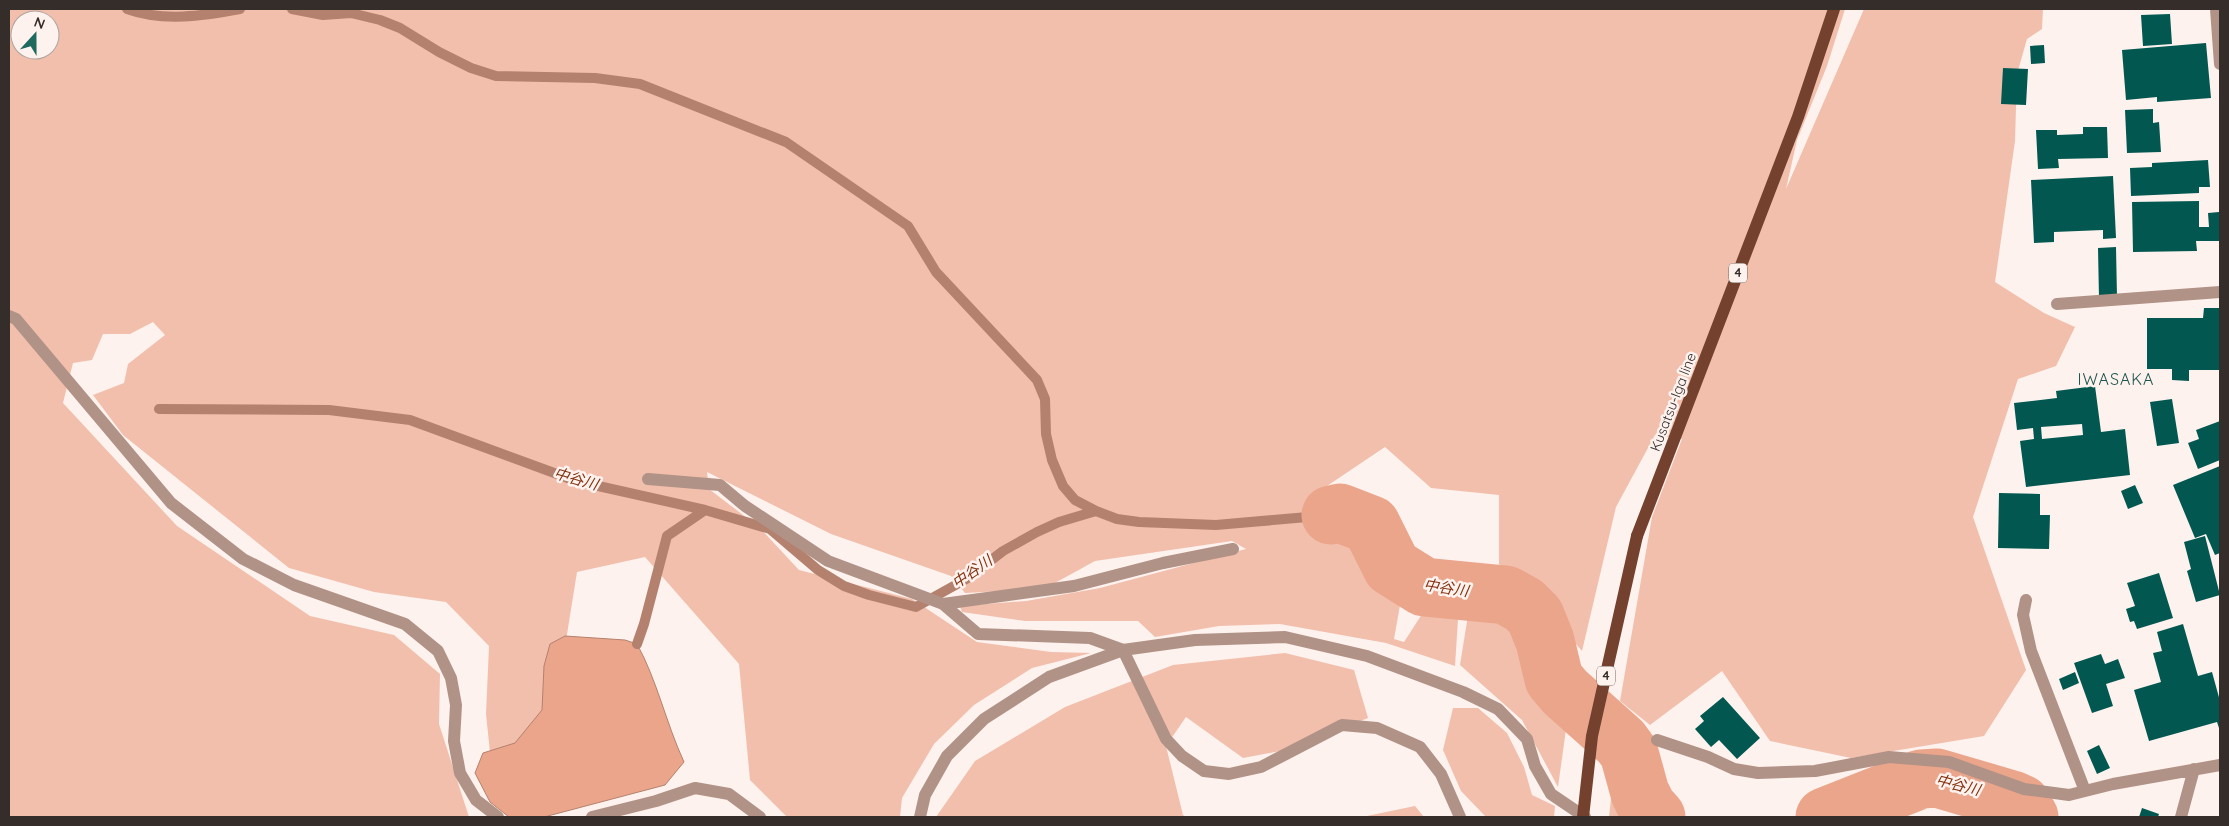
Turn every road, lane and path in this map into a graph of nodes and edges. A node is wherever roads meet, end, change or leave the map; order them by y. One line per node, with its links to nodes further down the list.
1 (1834, 9): 21 (main road, Kusatsu-Iga line / 4, bridge)
2 (2216, 9): 3 (street)
3 (2220, 64)
4 (2220, 292): 5 (street)
5 (2057, 304)
6 (9, 316): 16 (street)
7 (648, 479): 10 (street)
8 (1233, 549): 10 (street)
9 (2026, 600): 15 (street)
10 (943, 604): 11 (street)
11 (1123, 650): 19 (street); 20 (street); 21 (street)
12 (1657, 740): 15 (street)
13 (2220, 765): 14 (street)
14 (2194, 769): 15 (street); 22 (street)
15 (2085, 791)
16 (498, 817)
17 (592, 817): 18 (street)
18 (760, 817)
19 (920, 817)
20 (1460, 817)
21 (1584, 817)
22 (2181, 817)

